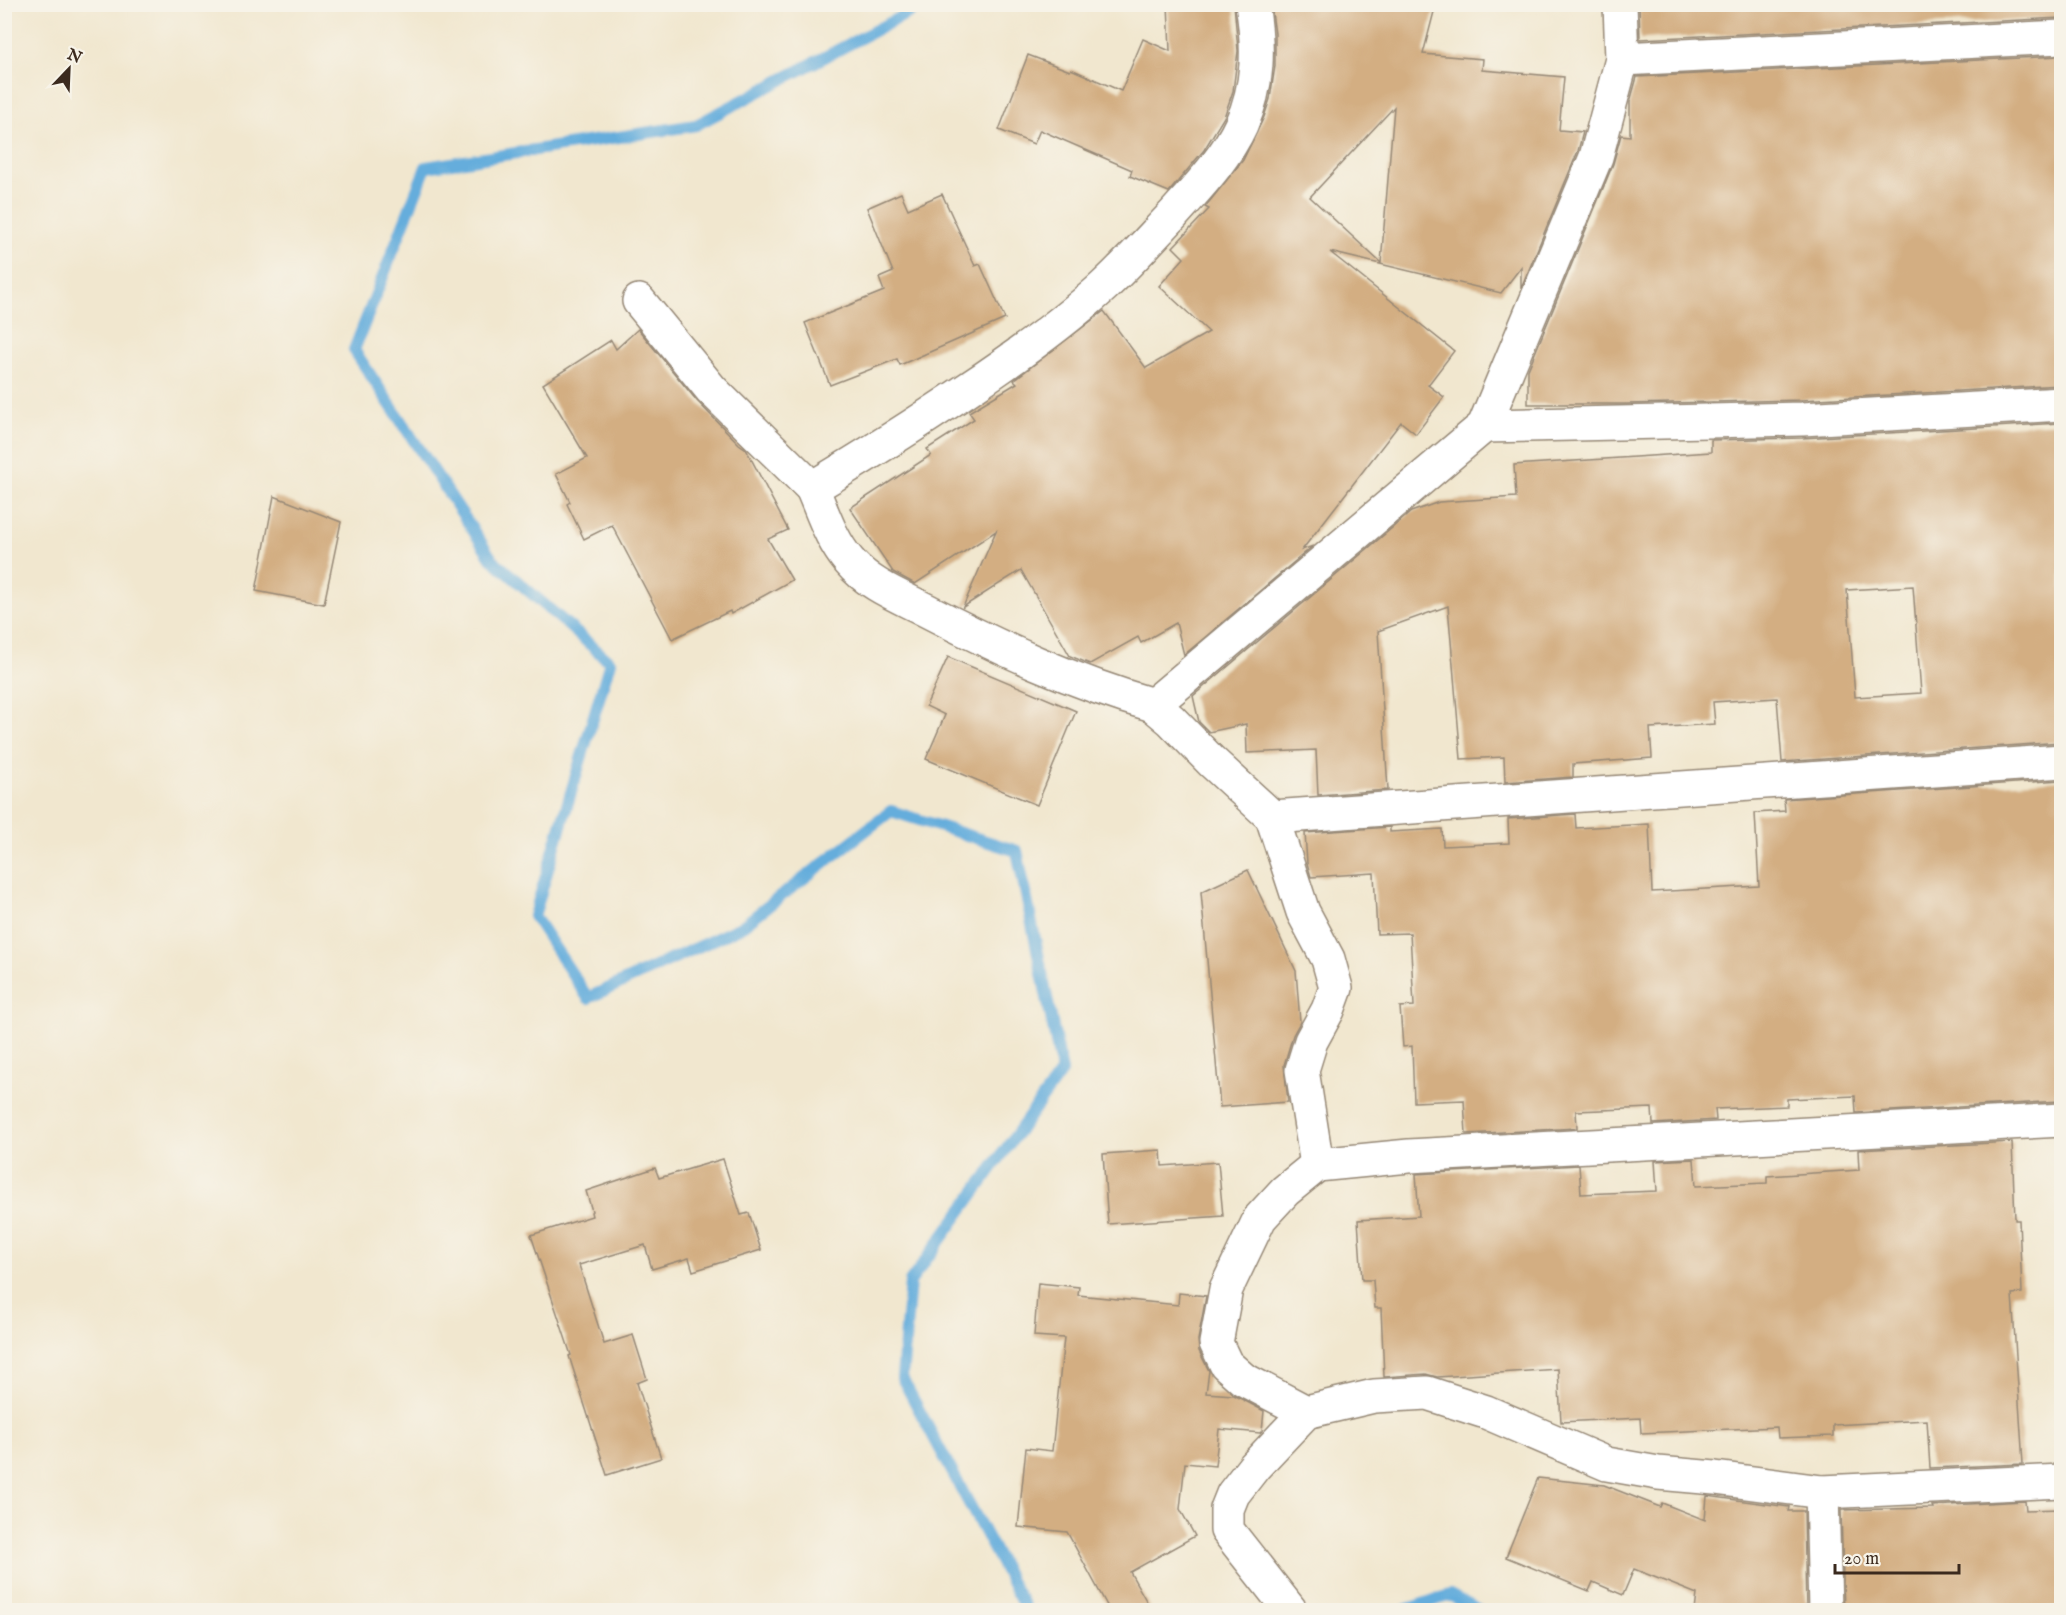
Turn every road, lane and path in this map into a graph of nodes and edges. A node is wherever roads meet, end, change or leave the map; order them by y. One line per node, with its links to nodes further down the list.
1 (1252, 4): 8 (street)
2 (1620, 4): 4 (street)
3 (2061, 38): 4 (street)
4 (1622, 59): 7 (street)
5 (639, 301): 8 (street)
6 (2061, 404): 7 (street)
7 (1484, 426): 9 (street)
8 (812, 489): 9 (street)
9 (1153, 705): 11 (street)
10 (2061, 761): 11 (street)
11 (1272, 817): 13 (street)
12 (2061, 1120): 13 (street)
13 (1317, 1165): 14 (street)
14 (1306, 1412): 16 (street); 17 (street)
15 (2061, 1481): 16 (street)
16 (1822, 1492): 18 (street)
17 (1290, 1611)
18 (1825, 1611)

